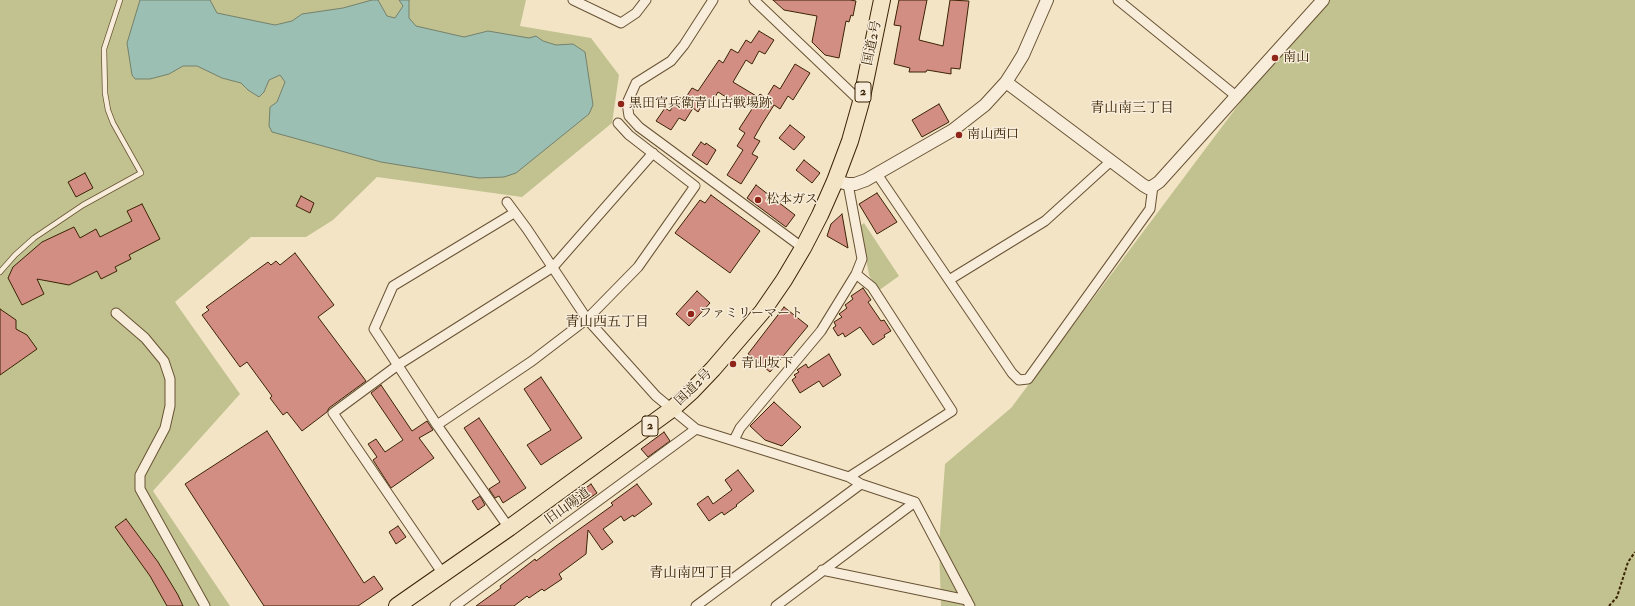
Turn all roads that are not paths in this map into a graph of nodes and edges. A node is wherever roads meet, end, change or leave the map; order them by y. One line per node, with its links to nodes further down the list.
1 (120, 0): 23 (lane)
2 (573, 0): 3 (street)
3 (646, 0)
4 (714, 0): 21 (street)
5 (754, 0): 12 (street)
6 (882, 0): 12 (highway, 国道2号 / 2)
7 (1047, 0): 10 (street)
8 (1118, 0): 11 (street)
9 (1323, 0): 11 (street)
10 (1006, 82): 15 (street); 16 (street)
11 (1236, 96): 18 (street)
12 (861, 102): 17 (highway, 国道2号 / 2)
13 (618, 123): 14 (street)
14 (653, 153): 22 (street); 27 (street)
15 (1111, 161): 18 (street); 25 (street)
16 (878, 174): 17 (street); 25 (street)
17 (842, 182): 21 (highway, 国道2号 / 2); 24 (street)
18 (1153, 186): 25 (street)
19 (507, 202): 20 (street)
20 (514, 213): 22 (street); 28 (street)
21 (803, 248): 29 (highway, 国道2号 / 2)
22 (553, 267): 27 (street); 28 (street)
23 (0, 272)
24 (856, 274): 32 (street); 33 (street)
25 (949, 280)
26 (116, 313): 40 (street)
27 (587, 320): 29 (street); 30 (street)
28 (398, 365): 30 (street); 38 (street)
29 (672, 409): 31 (street); 36 (highway, 国道2号 / 2)
30 (437, 425): 36 (street)
31 (696, 428): 32 (street); 42 (street, 旧山陽道)
32 (734, 440): 33 (street)
33 (849, 478): 34 (street)
34 (861, 484): 35 (street); 43 (street)
35 (915, 502): 37 (street); 39 (street)
36 (509, 528): 38 (highway, 国道2号 / 2)
37 (822, 570): 39 (street); 44 (street)
38 (443, 574): 41 (highway, 国道2号 / 2)
39 (968, 603)
40 (205, 606)
41 (397, 606)
42 (455, 606)
43 (696, 606)
44 (776, 606)

